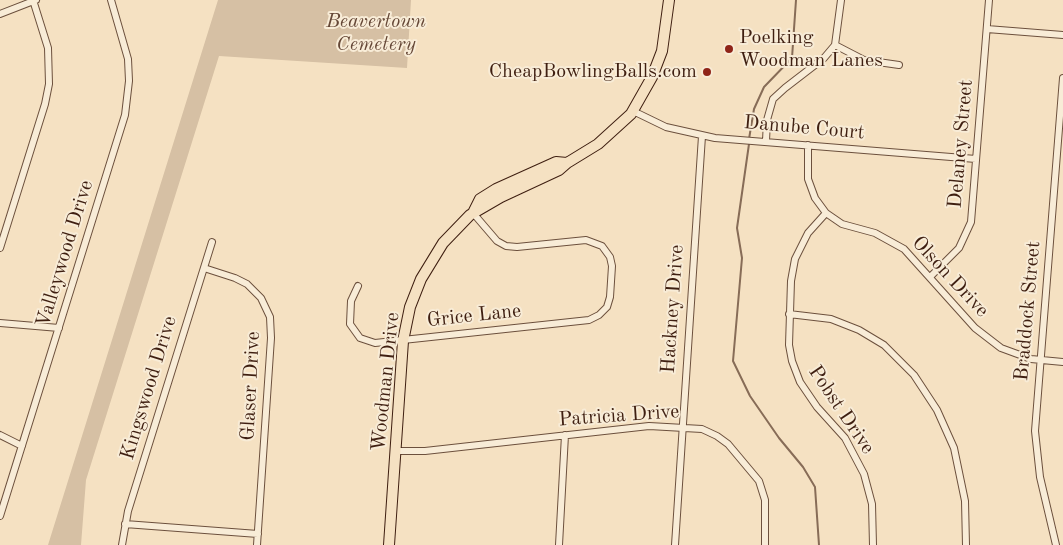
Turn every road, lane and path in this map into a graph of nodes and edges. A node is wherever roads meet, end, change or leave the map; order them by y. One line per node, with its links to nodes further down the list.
1 (34, 0): 6 (street); 20 (street)
2 (111, 0): 26 (street, Valleywood Drive)
3 (669, 0): 12 (main road, Woodman Drive)
4 (841, 0): 9 (street)
5 (989, 0): 7 (street, Delaney Street)
6 (0, 14)
7 (987, 29): 8 (street); 16 (street, Delaney Street)
8 (1063, 35)
9 (835, 45): 10 (street); 14 (street)
10 (899, 65)
11 (1063, 78): 28 (street, Braddock Street)
12 (633, 112): 13 (street, Danube Court); 17 (main road, Woodman Drive)
13 (702, 136): 14 (street, Danube Court); 30 (street, Hackney Drive)
14 (766, 141): 15 (street, Danube Court)
15 (808, 145): 16 (street, Danube Court); 18 (street, Olson Drive)
16 (976, 159): 22 (street, Delaney Street)
17 (473, 213): 27 (main road, Woodman Drive); 27 (street, Grice Lane)
18 (826, 213): 22 (street, Olson Drive); 24 (street, Pobst Drive)
19 (212, 242): 21 (street, Kingswood Drive)
20 (0, 248)
21 (204, 268): 36 (street, Kingswood Drive); 37 (street, Glaser Drive)
22 (930, 276): 28 (street, Olson Drive)
23 (358, 286): 27 (street, Grice Lane)
24 (789, 314): 44 (street, Pobst Drive); 45 (street)
25 (0, 322): 26 (street)
26 (59, 328): 33 (street, Valleywood Drive)
27 (403, 341): 34 (main road, Woodman Drive)
28 (1041, 360): 29 (street, Olson Drive); 46 (street, Braddock Street)
29 (1063, 362)
30 (682, 427): 32 (street, Patricia Drive); 42 (street, Hackney Drive); 43 (street, Patricia Drive)
31 (0, 435): 33 (street)
32 (565, 435): 34 (street, Patricia Drive); 41 (street)
33 (22, 446): 35 (street, Valleywood Drive)
34 (396, 451): 40 (main road, Woodman Drive)
35 (0, 516)
36 (125, 524): 37 (street); 38 (street, Kingswood Drive)
37 (258, 534): 39 (street, Glaser Drive)
38 (122, 545)
39 (257, 545)
40 (389, 545)
41 (559, 545)
42 (675, 545)
43 (765, 545)
44 (873, 545)
45 (966, 545)
46 (1056, 545)

